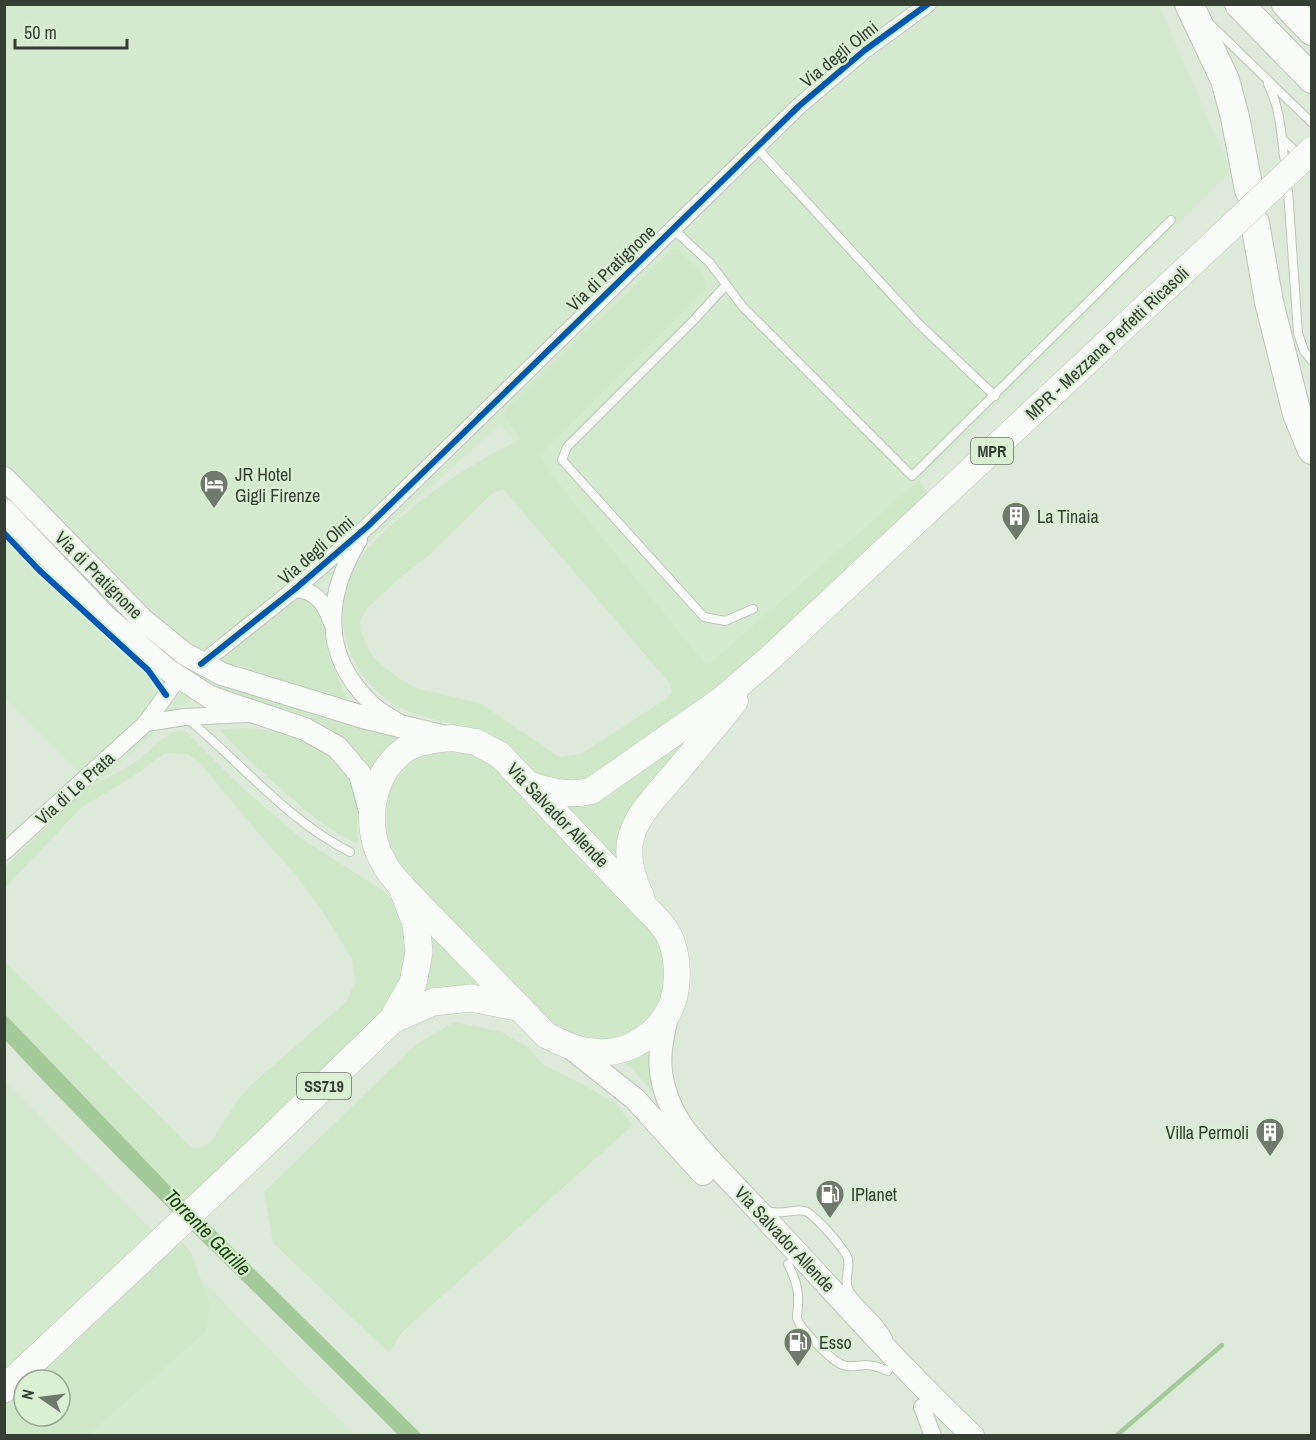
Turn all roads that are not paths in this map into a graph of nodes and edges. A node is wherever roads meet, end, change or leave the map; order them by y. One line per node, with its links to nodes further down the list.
1 (928, 4): 8 (street, Via degli Olmi)
2 (1189, 4): 6 (lane); 14 (highway)
3 (1239, 4): 7 (highway)
4 (1286, 4): 5 (highway)
5 (1311, 31)
6 (1265, 78): 9 (lane); 10 (lane)
7 (1311, 79)
8 (799, 106): 11 (street, Via di Pratignone)
9 (1311, 123)
10 (1282, 139): 12 (lane); 13 (lane)
11 (756, 147): 18 (street, Via di Pratignone); 21 (lane)
12 (1302, 150): 30 (main road, MPR - Mezzana Perfetti Ricasoli / MPR, bridge)
13 (1284, 157)
14 (1249, 190)
15 (1288, 191): 20 (lane)
16 (1171, 220): 21 (lane)
17 (1255, 223): 22 (highway)
18 (673, 229): 19 (lane); 23 (street, Via di Pratignone)
19 (726, 285): 21 (lane); 28 (lane)
20 (1311, 361)
21 (994, 396)
22 (1311, 450)
23 (444, 451): 26 (street, Via degli Olmi)
24 (4, 478): 31 (main road, Via di Pratignone)
25 (4, 510): 32 (main road, Via di Pratignone)
26 (368, 526): 27 (street, Via degli Olmi); 29 (street, Via degli Olmi)
27 (296, 589): 29 (street, Via degli Olmi); 31 (street, Via degli Olmi)
28 (753, 609)
29 (333, 624): 36 (street, Via degli Olmi)
30 (770, 658): 38 (main road, MPR - Mezzana Perfetti Ricasoli / MPR); 43 (main road, MPR - Mezzana Perfetti Ricasoli / MPR)
31 (201, 664): 36 (main road, Via Salvador Allende)
32 (178, 678): 33 (main road, Via Salvador Allende); 35 (street, Via di Le Prata)
33 (255, 714): 34 (street); 39 (main road, Via Salvador Allende)
34 (185, 717): 35 (street); 41 (lane)
35 (146, 723): 40 (street, Via di Le Prata)
36 (409, 729): 37 (main road, Via Salvador Allende)
37 (452, 738): 38 (main road, Via Salvador Allende); 39 (main road, Via Salvador Allende)
38 (530, 785): 43 (main road, Via Salvador Allende)
39 (372, 816): 42 (main road, Via Salvador Allende)
40 (4, 852)
41 (350, 852)
42 (402, 887): 44 (main road, Via Salvador Allende); 46 (highway, SS719)
43 (646, 908): 45 (main road, Via Salvador Allende)
44 (517, 1007): 46 (highway, SS719); 47 (main road, Via Salvador Allende)
45 (668, 1013): 47 (main road, Via Salvador Allende); 48 (main road, Via Salvador Allende)
46 (392, 1020): 51 (highway, SS719)
47 (572, 1049): 49 (main road, Via Salvador Allende)
48 (745, 1197): 50 (main road, Via Salvador Allende); 50 (lane)
49 (788, 1264): 50 (main road, Via Salvador Allende); 50 (lane)
50 (889, 1362): 52 (main road, Via Salvador Allende); 55 (main road, Via Salvador Allende)
51 (4, 1389)
52 (922, 1407): 53 (street, Via Salvador Allende); 54 (main road, Via Salvador Allende)
53 (933, 1436)
54 (952, 1436)
55 (973, 1436)

